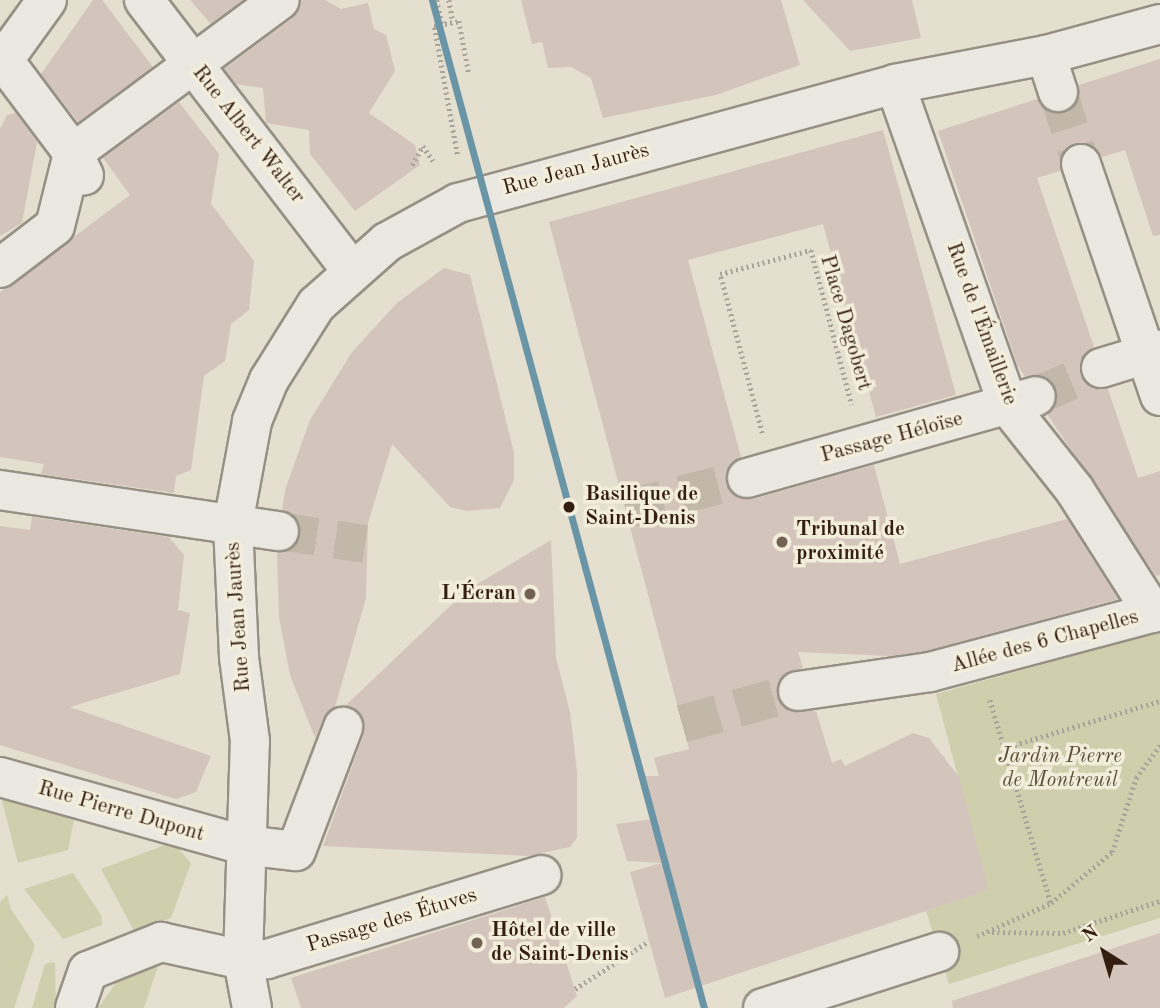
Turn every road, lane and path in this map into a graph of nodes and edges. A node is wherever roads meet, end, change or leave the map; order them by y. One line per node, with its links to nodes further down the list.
1 (47, 0): 10 (street)
2 (144, 0): 11 (street, Rue Albert Walter)
3 (280, 0): 11 (street)
4 (437, 0): 7 (path)
5 (449, 0): 6 (path)
6 (453, 22): 7 (path); 12 (path)
7 (442, 24): 15 (path)
8 (1160, 24): 9 (street, Rue Jean Jaurès)
9 (1046, 55): 13 (street, Rue Jean Jaurès); 14 (street)
10 (2, 63): 19 (street)
11 (193, 65): 19 (street); 21 (street, Rue Albert Walter)
12 (469, 74)
13 (895, 85): 21 (street, Rue Jean Jaurès); 25 (street, Rue de l'Émaillerie)
14 (1058, 92)
15 (457, 154)
16 (433, 161): 18 (path)
17 (1081, 164): 22 (street)
18 (412, 165)
19 (79, 167): 20 (street)
20 (0, 268)
21 (352, 270): 29 (street, Rue Jean Jaurès)
22 (1153, 352): 23 (street); 24 (street)
23 (1101, 368)
24 (1160, 396)
25 (1022, 401): 26 (street, Passage Héloïse); 31 (street, Rue de l'Émaillerie)
26 (863, 446): 27 (street, Passage Héloïse); 27 (path, Place Dagobert)
27 (759, 475)
28 (0, 490): 29 (street)
29 (233, 524): 30 (street); 39 (street, Rue Jean Jaurès)
30 (279, 531)
31 (1157, 612): 32 (street, Allée des 6 Chapelles)
32 (979, 659): 33 (street, Allée des 6 Chapelles); 37 (path)
33 (797, 691)
34 (1160, 701): 37 (path)
35 (343, 727): 39 (street, Rue Pierre Dupont)
36 (1160, 745): 42 (path)
37 (1004, 748): 42 (path)
38 (0, 777): 39 (street, Rue Pierre Dupont)
39 (243, 845): 46 (street, Rue Jean Jaurès)
40 (541, 875): 46 (street, Passage des Étuves)
41 (1160, 901): 43 (path)
42 (1051, 903): 43 (path)
43 (988, 932): 45 (path)
44 (649, 941): 47 (path)
45 (939, 952): 50 (street)
46 (243, 960): 48 (street, Passage des Étuves); 49 (street, Rue Jean Jaurès)
47 (575, 989)
48 (75, 1008)
49 (252, 1008)
50 (764, 1008)

